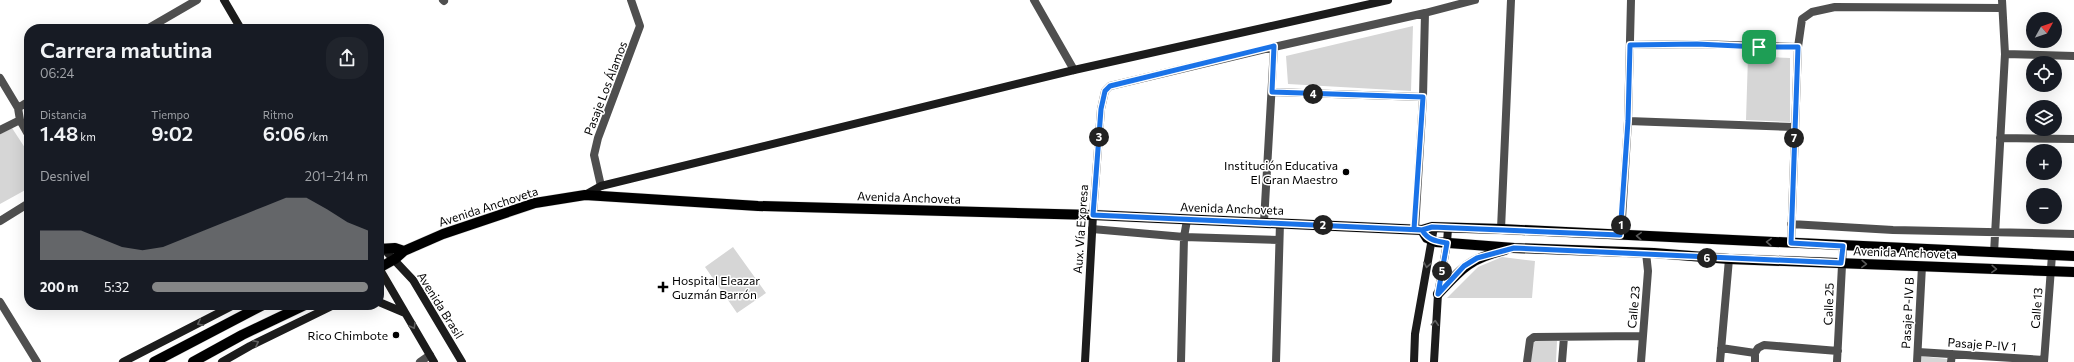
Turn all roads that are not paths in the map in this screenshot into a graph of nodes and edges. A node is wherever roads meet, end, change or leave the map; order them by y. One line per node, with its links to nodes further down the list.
1 (197, 0): 12 (street)
2 (224, 0): 13 (main road)
3 (631, 0): 32 (street, Pasaje Los Álamos)
4 (1034, 0): 19 (street)
5 (1388, 0): 19 (main road)
6 (1475, 0): 11 (street)
7 (1511, 0): 43 (street)
8 (1631, 0): 14 (street)
9 (1835, 3): 10 (street); 16 (street)
10 (2002, 4): 17 (street)
11 (1425, 13): 15 (street); 22 (street)
12 (156, 24)
13 (238, 24)
14 (1630, 45): 16 (street); 26 (street)
15 (1274, 46): 21 (street); 35 (street, Aux. Vía Expresa)
16 (1798, 47): 28 (street)
17 (2005, 54): 18 (street); 30 (street)
18 (2074, 56)
19 (1074, 70): 32 (main road)
20 (0, 78): 24 (street)
21 (1272, 92): 22 (street); 38 (street)
22 (1423, 97): 45 (street)
23 (24, 104): 24 (street)
24 (18, 108): 25 (street)
25 (20, 120): 27 (street); 29 (street)
26 (1628, 121): 28 (street); 48 (street)
27 (24, 127)
28 (1794, 127): 40 (street)
29 (0, 130)
30 (2000, 138): 31 (street); 46 (street)
31 (2074, 139)
32 (601, 186): 33 (main road)
33 (585, 195): 35 (main road, Avenida Anchoveta); 58 (main road, Avenida Anchoveta)
34 (24, 206): 37 (street)
35 (1093, 215): 36 (main road, Avenida Anchoveta); 44 (main road, Aux. Vía Expresa)
36 (1187, 220): 38 (main road, Avenida Anchoveta); 49 (street)
37 (0, 221)
38 (1264, 222): 39 (main road, Avenida Anchoveta)
39 (1280, 223): 45 (main road, Avenida Anchoveta); 50 (street)
40 (1792, 224): 46 (street); 53 (street)
41 (1434, 227): 42 (main road, Avenida Anchoveta); 45 (main road, Avenida Anchoveta); 51 (main road)
42 (1448, 228): 43 (main road, Avenida Anchoveta); 52 (main road)
43 (1501, 229): 48 (main road, Avenida Anchoveta)
44 (1092, 230): 49 (street); 95 (main road, Aux. Vía Expresa)
45 (1418, 230): 51 (main road)
46 (1995, 232): 47 (street); 60 (street)
47 (2074, 234)
48 (1620, 235): 53 (main road, Avenida Anchoveta, one-way to 48)
49 (1184, 237): 50 (street); 96 (street)
50 (1279, 240): 97 (street)
51 (1431, 240): 52 (main road, Avenida Anchoveta); 98 (main road, one-way to 98)
52 (1447, 243): 56 (main road, Avenida Anchoveta); 71 (main road)
53 (1791, 243): 54 (main road, Avenida Anchoveta)
54 (1843, 246): 60 (main road, Avenida Anchoveta); 65 (street, Calle 25)
55 (384, 247): 58 (main road)
56 (1514, 248): 59 (main road, Avenida Anchoveta); 71 (main road)
57 (384, 250): 63 (main road, Avenida Brasil)
58 (404, 250): 63 (main road, Avenida Anchoveta)
59 (1646, 253): 64 (main road, Avenida Anchoveta); 79 (street, Calle 23)
60 (1994, 253): 61 (main road, Avenida Anchoveta)
61 (2052, 255): 62 (main road, Avenida Anchoveta); 68 (street, Calle 13)
62 (2074, 256)
63 (395, 259): 66 (main road, Avenida Anchoveta); 94 (main road, Avenida Brasil)
64 (1729, 259): 65 (main road, Avenida Anchoveta); 81 (street)
65 (1841, 263): 67 (main road, Avenida Anchoveta, one-way to 67); 82 (street, Calle 25)
66 (384, 265)
67 (1922, 266): 68 (main road, Avenida Anchoveta, one-way to 68); 84 (street, Pasaje P-IV B)
68 (2051, 271): 69 (main road, Avenida Anchoveta); 87 (street, Calle 13)
69 (2074, 272)
70 (384, 277): 78 (main road)
71 (1438, 294): 99 (main road, one-way to 71)
72 (0, 302): 88 (street)
73 (384, 304): 78 (main road)
74 (224, 310): 89 (main road, one-way to 89)
75 (253, 310): 90 (main road)
76 (294, 310): 91 (main road)
77 (324, 310): 92 (main road, one-way to 77)
78 (405, 313): 86 (main road, one-way to 86)
79 (1643, 336): 80 (street); 102 (street, Calle 23)
80 (1564, 337): 100 (street); 101 (street)
81 (1721, 348): 83 (street); 103 (street)
82 (1838, 350): 83 (street); 105 (street, Calle 25)
83 (1755, 352): 104 (street)
84 (1918, 352): 85 (street, Pasaje P-IV 1); 106 (street, Pasaje P-IV B)
85 (1952, 358): 87 (street, Pasaje P-IV 1)
86 (432, 359): 93 (street)
87 (2044, 361)
88 (37, 362)
89 (123, 362)
90 (154, 362)
91 (194, 362)
92 (222, 362)
93 (420, 362)
94 (462, 362)
95 (1084, 362)
96 (1181, 362)
97 (1276, 362)
98 (1414, 362)
99 (1434, 362)
100 (1527, 362)
101 (1562, 362)
102 (1641, 362)
103 (1720, 362)
104 (1755, 362)
105 (1837, 362)
106 (1917, 362)

